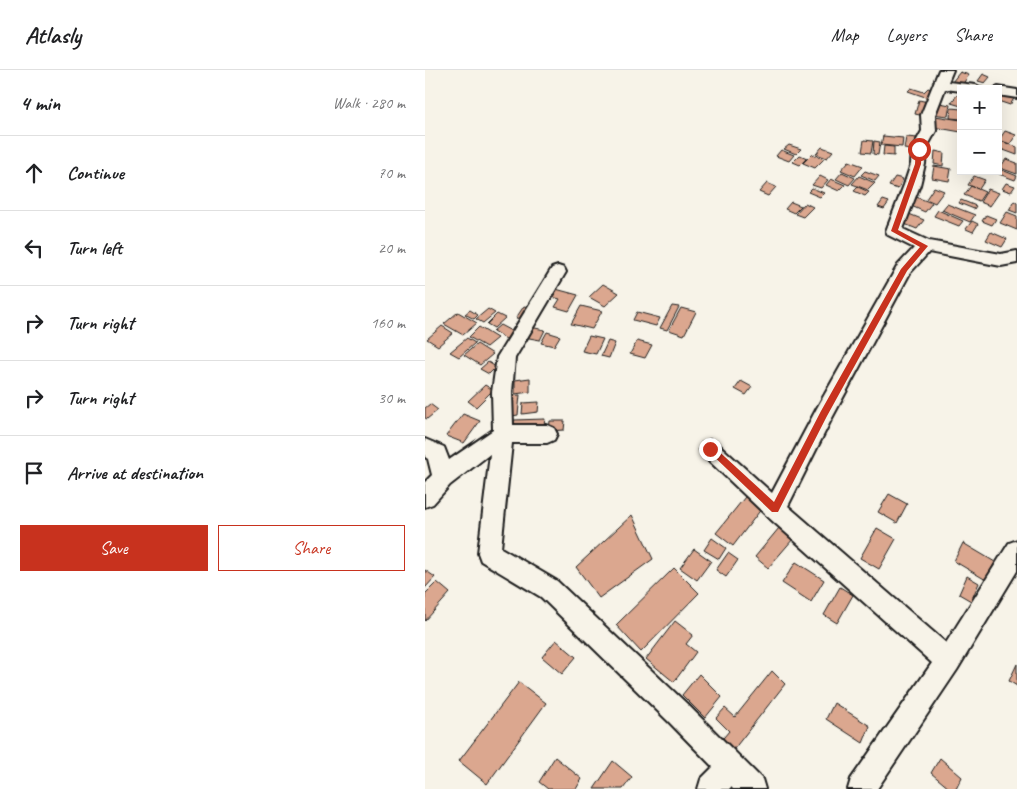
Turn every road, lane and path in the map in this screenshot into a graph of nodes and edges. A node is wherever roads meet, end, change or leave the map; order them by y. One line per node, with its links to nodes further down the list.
1 (946, 70): 2 (street)
2 (941, 85): 3 (street); 6 (street)
3 (957, 87)
4 (1002, 92): 5 (street)
5 (1017, 94)
6 (925, 246): 7 (street); 15 (street)
7 (1017, 257)
8 (558, 272): 9 (street)
9 (503, 434): 10 (street); 13 (street); 18 (street)
10 (547, 434)
11 (425, 448): 13 (street)
12 (710, 449): 15 (street)
13 (443, 478): 14 (street)
14 (425, 497)
15 (775, 509): 17 (street)
16 (1017, 551): 17 (street)
17 (948, 661): 21 (street)
18 (731, 767): 19 (street); 20 (street)
19 (711, 789)
20 (752, 789)
21 (861, 789)

